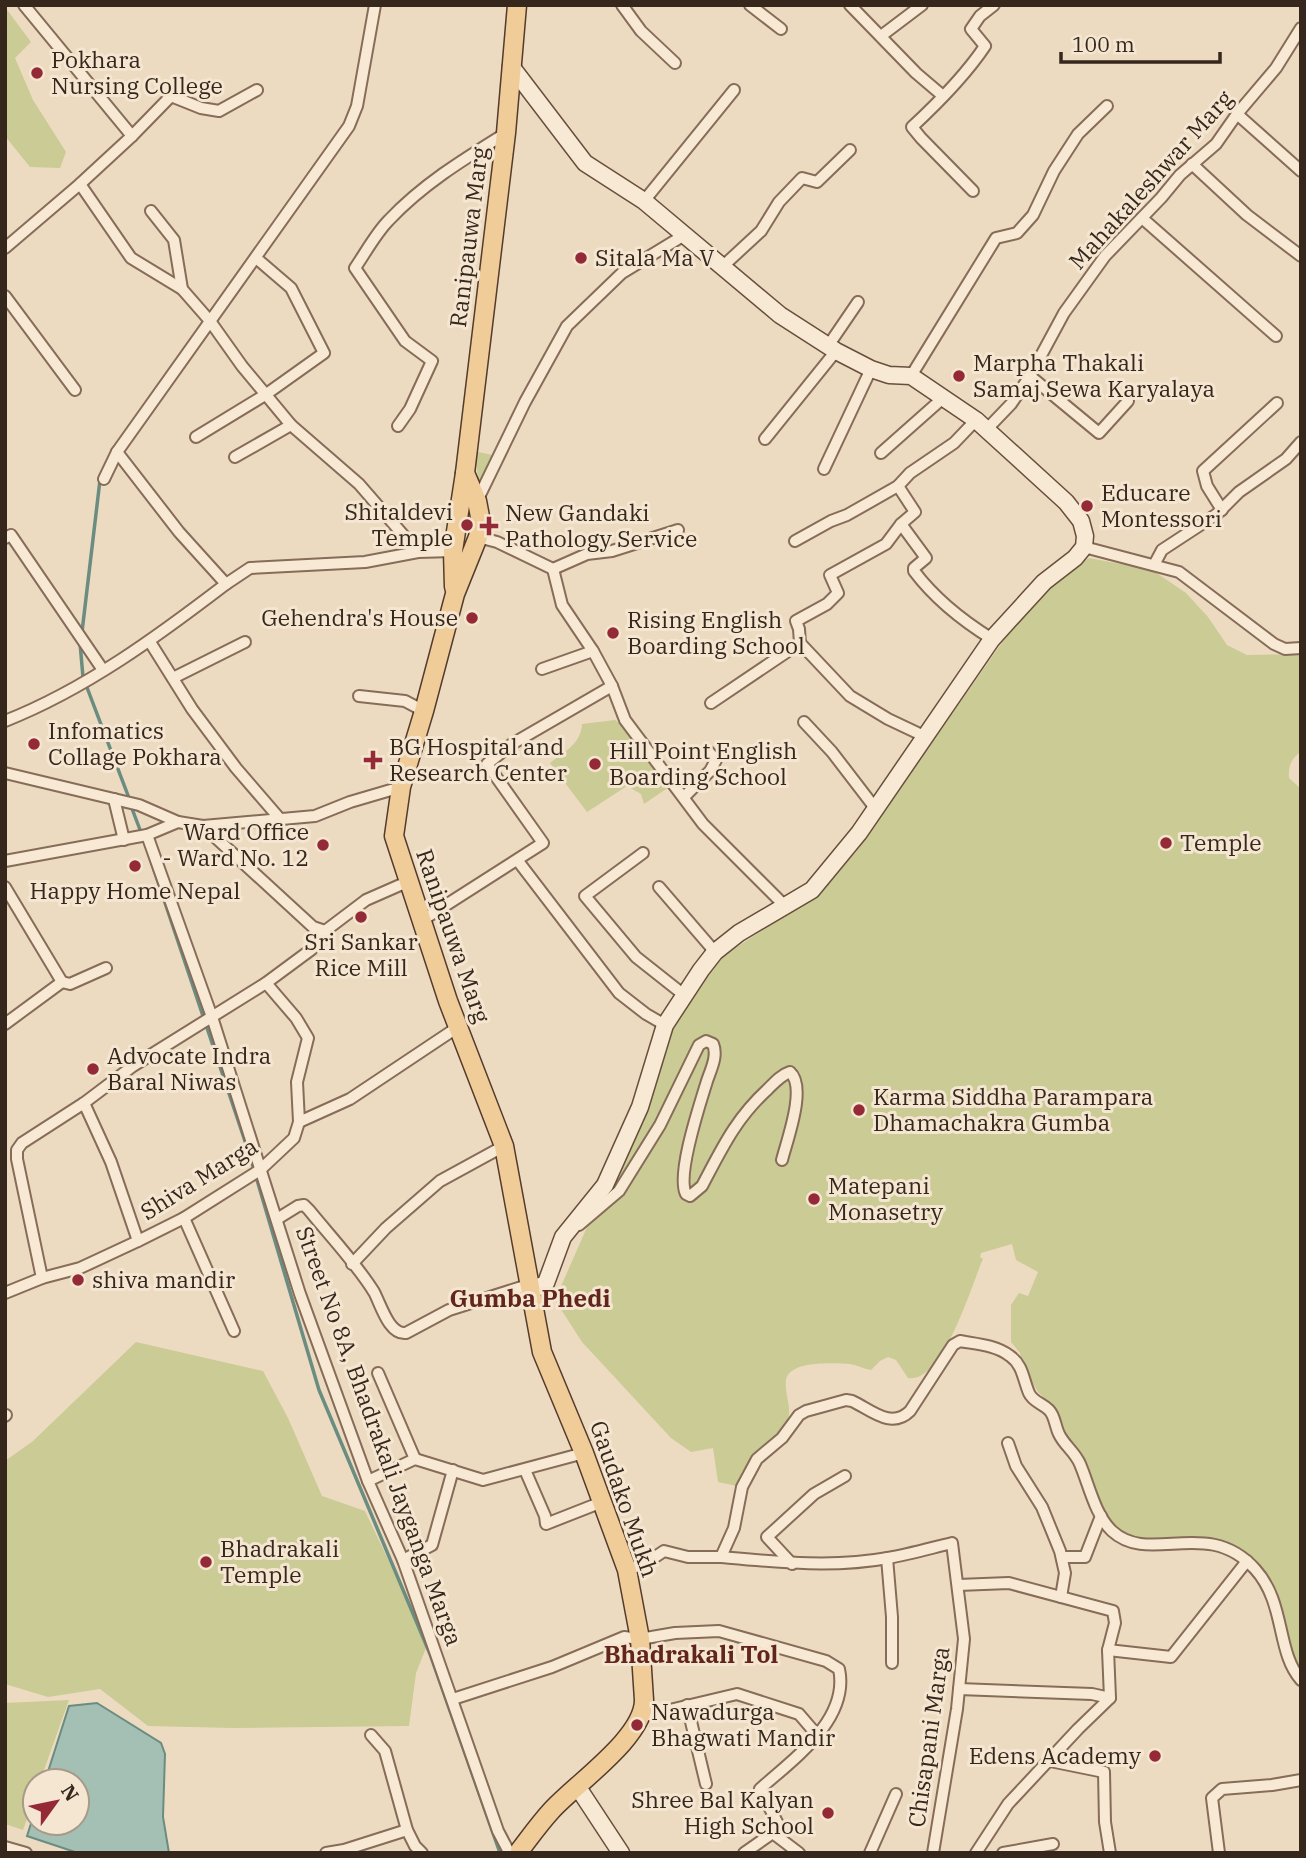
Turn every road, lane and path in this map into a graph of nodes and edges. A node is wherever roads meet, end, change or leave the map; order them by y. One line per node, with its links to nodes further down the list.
1 (24, 5): 20 (street)
2 (375, 5): 32 (street)
3 (517, 5): 13 (main road, Ranipauwa Marg)
4 (622, 5): 12 (street)
5 (750, 5): 10 (street)
6 (850, 5): 11 (street)
7 (922, 5): 11 (street)
8 (995, 5): 16 (street)
9 (1301, 28): 18 (street, Mahakaleshwar Marg)
10 (781, 29)
11 (881, 36): 16 (street)
12 (675, 63)
13 (511, 66): 19 (main road, Ranipauwa Marg); 26 (main road)
14 (257, 90): 20 (street)
15 (734, 90): 26 (street)
16 (943, 96): 25 (street)
17 (1107, 106): 41 (street)
18 (1237, 114): 22 (street, Mahakaleshwar Marg); 23 (street)
19 (506, 133): 50 (street); 58 (main road, Ranipauwa Marg)
20 (132, 136): 24 (street)
21 (850, 149): 33 (street)
22 (1192, 164): 28 (street, Mahakaleshwar Marg); 31 (street)
23 (1301, 171)
24 (80, 184): 30 (street); 34 (street)
25 (973, 191)
26 (644, 201): 29 (main road)
27 (151, 211): 34 (street)
28 (1142, 218): 38 (street); 42 (street, Mahakaleshwar Marg)
29 (686, 234): 33 (main road); 61 (street)
30 (5, 248)
31 (1301, 256)
32 (256, 258): 37 (street); 44 (street)
33 (722, 267): 39 (main road)
34 (182, 289): 37 (street)
35 (5, 296): 43 (street)
36 (858, 302): 39 (street)
37 (210, 321): 44 (street); 54 (street)
38 (1276, 336)
39 (832, 349): 40 (main road); 52 (street)
40 (871, 369): 41 (main road); 57 (street)
41 (911, 376): 45 (main road)
42 (1030, 376): 46 (street); 48 (street, Mahakaleshwar Marg)
43 (75, 390)
44 (265, 395): 49 (street); 51 (street)
45 (943, 398): 48 (main road); 55 (street)
46 (1128, 401)
47 (1277, 403): 62 (street)
48 (982, 424): 60 (street, Mahakaleshwar Marg); 68 (main road)
49 (291, 425): 56 (street); 70 (street)
50 (398, 426)
51 (196, 437)
52 (765, 439)
53 (1301, 442): 62 (street)
54 (117, 452): 59 (street); 73 (street)
55 (881, 453)
56 (235, 457)
57 (824, 469)
58 (465, 473): 61 (main road); 69 (main road, Ranipauwa Marg)
59 (104, 479)
60 (898, 486): 63 (street); 67 (street, Mahakaleshwar Marg)
61 (477, 501): 65 (main road)
62 (1222, 510): 71 (street)
63 (901, 524): 75 (street); 78 (street)
64 (678, 530): 72 (street)
65 (478, 537): 72 (street); 74 (main road)
66 (5, 538): 82 (street)
67 (794, 541)
68 (1084, 547): 71 (street); 75 (main road)
69 (453, 551): 70 (street); 74 (main road, Ranipauwa Marg)
70 (418, 552): 73 (street)
71 (1154, 565): 79 (street)
72 (553, 569): 80 (street)
73 (226, 584): 76 (street)
74 (455, 594): 87 (main road, Ranipauwa Marg)
75 (992, 639): 90 (main road)
76 (150, 642): 82 (street); 83 (street)
77 (245, 642): 83 (street)
78 (800, 643): 86 (street); 90 (street)
79 (1301, 648)
80 (593, 651): 81 (street); 84 (street)
81 (542, 669)
82 (103, 670): 88 (street)
83 (173, 678): 97 (street)
84 (612, 686): 94 (street); 104 (street)
85 (359, 696): 87 (street)
86 (711, 703)
87 (424, 711): 93 (main road, Ranipauwa Marg)
88 (5, 721)
89 (804, 722): 96 (street)
90 (926, 737): 96 (main road)
91 (708, 751): 94 (street)
92 (5, 773): 95 (street)
93 (401, 787): 97 (street); 105 (main road, Ranipauwa Marg)
94 (684, 797): 108 (street)
95 (114, 799): 98 (street); 101 (street)
96 (876, 808): 108 (main road)
97 (280, 819): 99 (street)
98 (178, 822): 99 (street); 100 (street)
99 (203, 826): 110 (street)
100 (147, 835): 101 (street); 116 (street, Street No 8A, Bhadrakali Jayganga Marga)
101 (124, 840): 103 (street)
102 (643, 853): 115 (street)
103 (5, 861)
104 (518, 861): 109 (street); 118 (street)
105 (407, 882): 109 (main road, Ranipauwa Marg); 110 (street)
106 (5, 887): 113 (street)
107 (659, 887): 111 (street)
108 (785, 906): 111 (main road)
109 (421, 921): 119 (main road, Ranipauwa Marg)
110 (325, 931): 114 (street)
111 (715, 952): 115 (main road)
112 (106, 968): 113 (street)
113 (62, 982): 117 (street)
114 (266, 983): 116 (street); 121 (street)
115 (684, 995): 118 (main road)
116 (212, 1017): 120 (street); 124 (street, Street No 8A, Bhadrakali Jayganga Marga)
117 (5, 1024)
118 (665, 1025): 127 (main road)
119 (458, 1027): 121 (street); 122 (main road, Ranipauwa Marg)
120 (84, 1103): 128 (street); 130 (street)
121 (299, 1122): 124 (street, Shiva Marga)
122 (504, 1146): 129 (street); 131 (main road, Ranipauwa Marg)
123 (782, 1160): 127 (street)
124 (260, 1170): 125 (street, Shiva Marga); 126 (street, Street No 8A, Bhadrakali Jayganga Marga)
125 (184, 1218): 128 (street, Shiva Marga); 133 (street)
126 (277, 1219): 129 (street); 141 (street, Street No 8A, Bhadrakali Jayganga Marga)
127 (563, 1237): 131 (main road)
128 (138, 1241): 130 (street, Shiva Marga)
129 (352, 1264): 131 (street)
130 (42, 1278): 132 (street, Shiva Marga)
131 (528, 1289): 136 (main road, Gaudako Mukh)
132 (5, 1293)
133 (234, 1331)
134 (378, 1373): 137 (street)
135 (1008, 1443): 144 (street)
136 (584, 1453): 139 (street); 142 (main road, Gaudako Mukh)
137 (415, 1459): 138 (street); 141 (street)
138 (453, 1470): 139 (street); 147 (street)
139 (525, 1470): 142 (street)
140 (845, 1476): 149 (street)
141 (368, 1481): 147 (street, Street No 8A, Bhadrakali Jayganga Marga)
142 (602, 1502): 150 (main road, Gaudako Mukh)
143 (1101, 1516): 144 (street); 145 (street); 148 (street)
144 (1062, 1557): 152 (street)
145 (721, 1558): 149 (street); 150 (street)
146 (887, 1558): 149 (street); 151 (street, Chisapani Marga); 155 (street)
147 (403, 1560): 159 (street, Street No 8A, Bhadrakali Jayganga Marga)
148 (1247, 1561): 154 (street); 156 (street)
149 (792, 1564)
150 (627, 1570): 153 (main road, Gaudako Mukh)
151 (958, 1585): 152 (street); 157 (street, Chisapani Marga)
152 (1061, 1597): 154 (street)
153 (639, 1639): 159 (street); 161 (main road, Gaudako Mukh); 163 (street)
154 (1108, 1650): 158 (street)
155 (892, 1663)
156 (1301, 1680)
157 (959, 1689): 158 (street); 181 (street, Chisapani Marga)
158 (1110, 1698): 164 (street)
159 (453, 1699): 173 (street, Street No 8A, Bhadrakali Jayganga Marga)
160 (687, 1706): 161 (street); 163 (street); 166 (street)
161 (640, 1717): 167 (main road)
162 (370, 1735): 169 (street)
163 (817, 1735): 170 (street)
164 (1050, 1761): 182 (street); 184 (street)
165 (1301, 1780): 185 (street)
166 (706, 1784)
167 (577, 1786): 173 (main road); 177 (main road)
168 (896, 1794): 180 (street)
169 (407, 1830): 175 (street); 176 (street)
170 (774, 1834): 178 (street); 179 (street)
171 (1054, 1844): 183 (street)
172 (5, 1847): 174 (street)
173 (515, 1852)
174 (26, 1853)
175 (326, 1853)
176 (422, 1853)
177 (621, 1853)
178 (744, 1853)
179 (799, 1853)
180 (870, 1853)
181 (933, 1853)
182 (976, 1853)
183 (1003, 1853)
184 (1110, 1853)
185 (1219, 1853)

